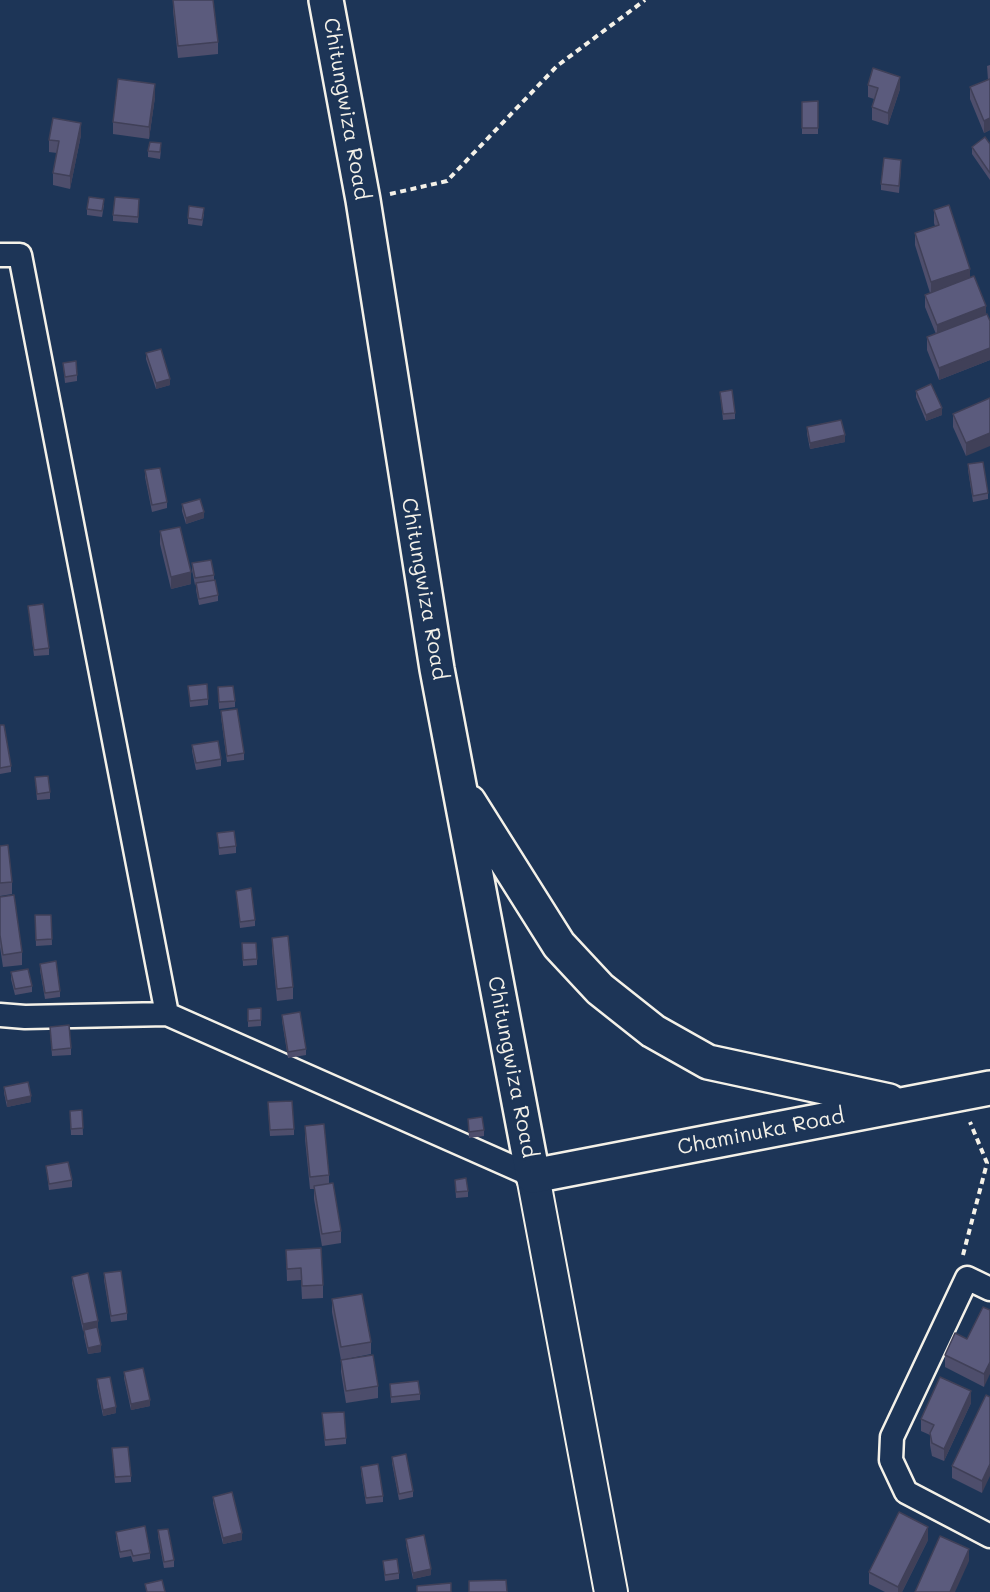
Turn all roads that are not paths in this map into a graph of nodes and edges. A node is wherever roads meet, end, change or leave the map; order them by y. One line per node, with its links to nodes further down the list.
1 (326, 0): 3 (main road, Chitungwiza Road)
2 (0, 255): 4 (street)
3 (457, 784): 7 (main road); 8 (main road, Chitungwiza Road)
4 (166, 1014): 5 (street); 8 (street)
5 (0, 1015)
6 (974, 1090): 7 (main road, Chaminuka Road)
7 (906, 1105): 8 (main road, Chaminuka Road)
8 (533, 1176): 11 (main road)
9 (990, 1289): 10 (street)
10 (990, 1536)
11 (611, 1592)

